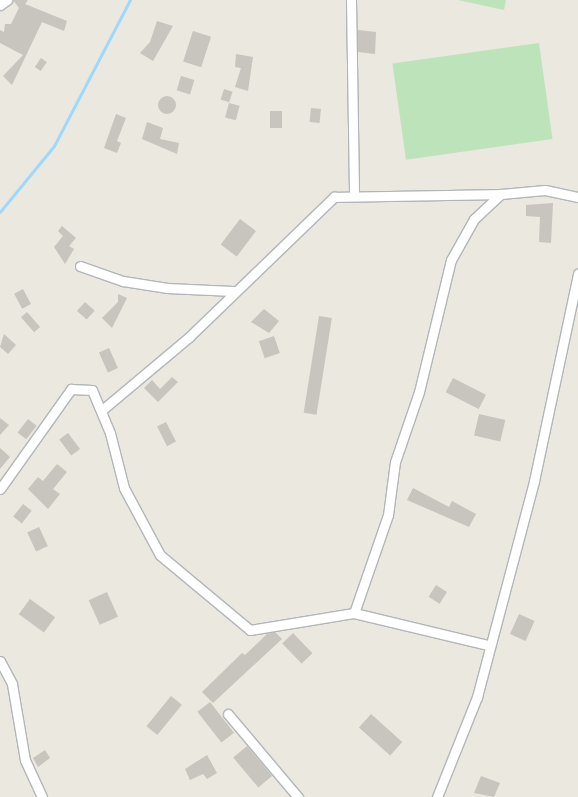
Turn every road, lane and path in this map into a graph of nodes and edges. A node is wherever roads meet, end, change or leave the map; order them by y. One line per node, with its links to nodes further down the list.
1 (7, 0): 3 (street)
2 (351, 0): 5 (street)
3 (0, 5)
4 (502, 194): 5 (street); 6 (street); 12 (street)
5 (354, 196): 9 (street)
6 (578, 197)
7 (80, 266): 9 (street)
8 (578, 274): 13 (street)
9 (232, 290): 10 (street)
10 (102, 410): 11 (street); 12 (street)
11 (0, 489)
12 (354, 613): 13 (street)
13 (488, 645): 18 (street)
14 (0, 662): 16 (street)
15 (228, 714): 17 (street)
16 (42, 797)
17 (298, 797)
18 (437, 797)

